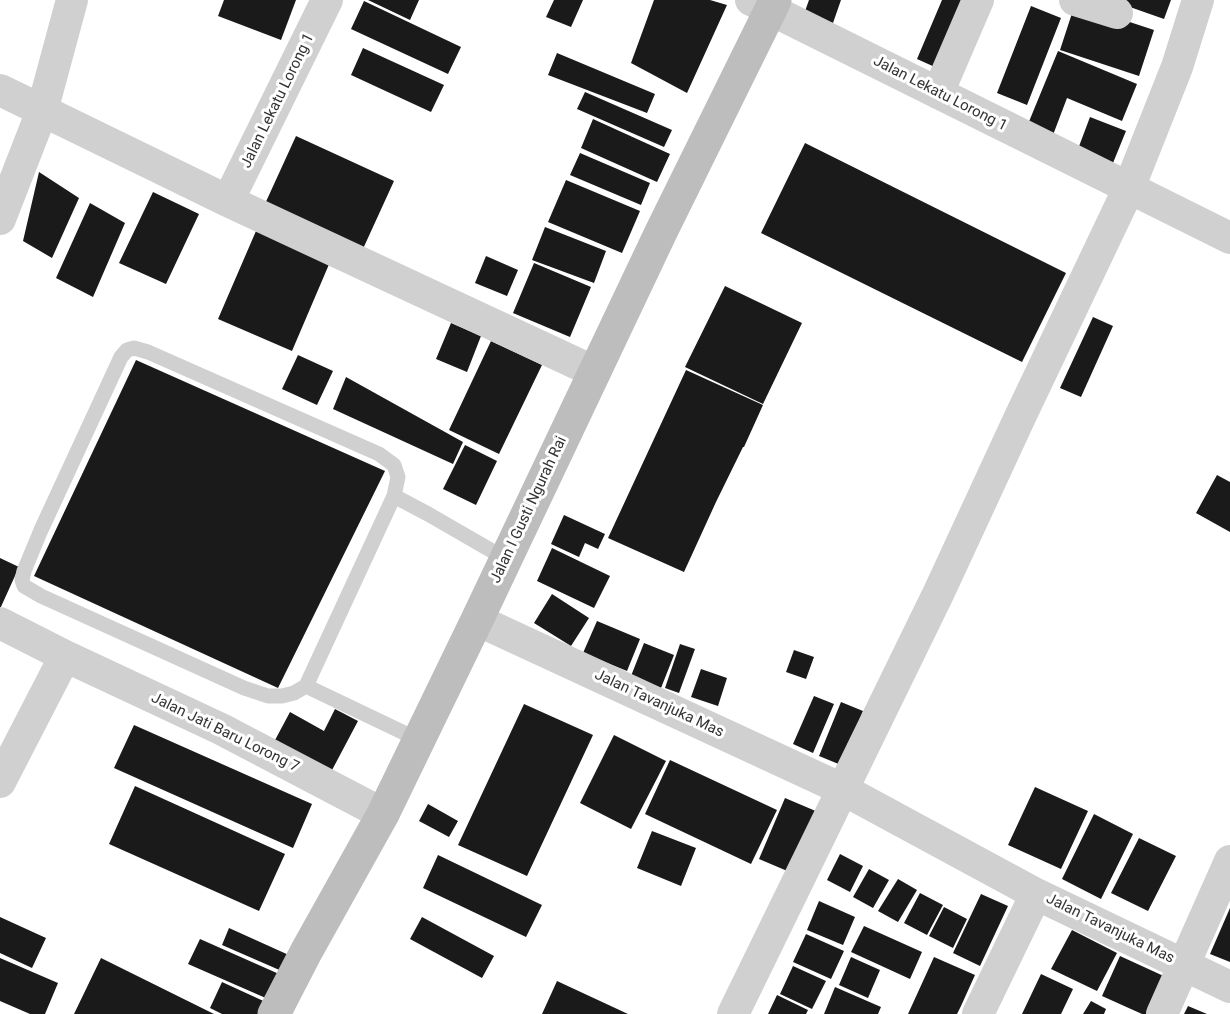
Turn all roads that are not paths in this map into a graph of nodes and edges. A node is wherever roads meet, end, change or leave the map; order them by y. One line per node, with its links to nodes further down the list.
1 (72, 0): 10 (street)
2 (327, 0): 12 (street, Jalan Lekatu Lorong 1)
3 (978, 0): 9 (street)
4 (1075, 0): 7 (street)
5 (1197, 0): 11 (street)
6 (766, 3): 9 (street, Jalan Lekatu Lorong 1); 15 (main road, Jalan I Gusti Ngurah Rai)
7 (1117, 13)
8 (0, 90): 10 (street)
9 (938, 93): 11 (street, Jalan Lekatu Lorong 1)
10 (42, 111): 12 (street); 13 (street)
11 (1129, 188): 14 (street, Jalan Lekatu Lorong 1); 24 (street)
12 (228, 201): 15 (street)
13 (0, 219)
14 (1230, 238)
15 (595, 372): 17 (main road, Jalan I Gusti Ngurah Rai)
16 (393, 496): 17 (lane); 21 (lane); 21 (lane)
17 (506, 559): 18 (main road, Jalan I Gusti Ngurah Rai)
18 (477, 620): 22 (main road, Jalan I Gusti Ngurah Rai); 24 (street, Jalan Tavanjuka Mas)
19 (0, 623): 20 (street, Jalan Jati Baru Lorong 7)
20 (65, 656): 23 (street); 25 (street, Jalan Jati Baru Lorong 7)
21 (306, 686): 22 (lane)
22 (419, 740): 25 (main road, Jalan I Gusti Ngurah Rai)
23 (0, 782)
24 (842, 789): 27 (street, Jalan Tavanjuka Mas); 31 (street)
25 (383, 814): 30 (main road, Jalan I Gusti Ngurah Rai)
26 (1230, 861): 28 (street, Jalan Tavanjuka Mas)
27 (1036, 894): 28 (street, Jalan Tavanjuka Mas); 32 (street, Jalan Tavanjuka Mas)
28 (1183, 965): 29 (street, Jalan Tavanjuka Mas); 33 (street, Jalan Tavanjuka Mas)
29 (1230, 987)
30 (274, 1014)
31 (734, 1014)
32 (978, 1014)
33 (1162, 1014)

